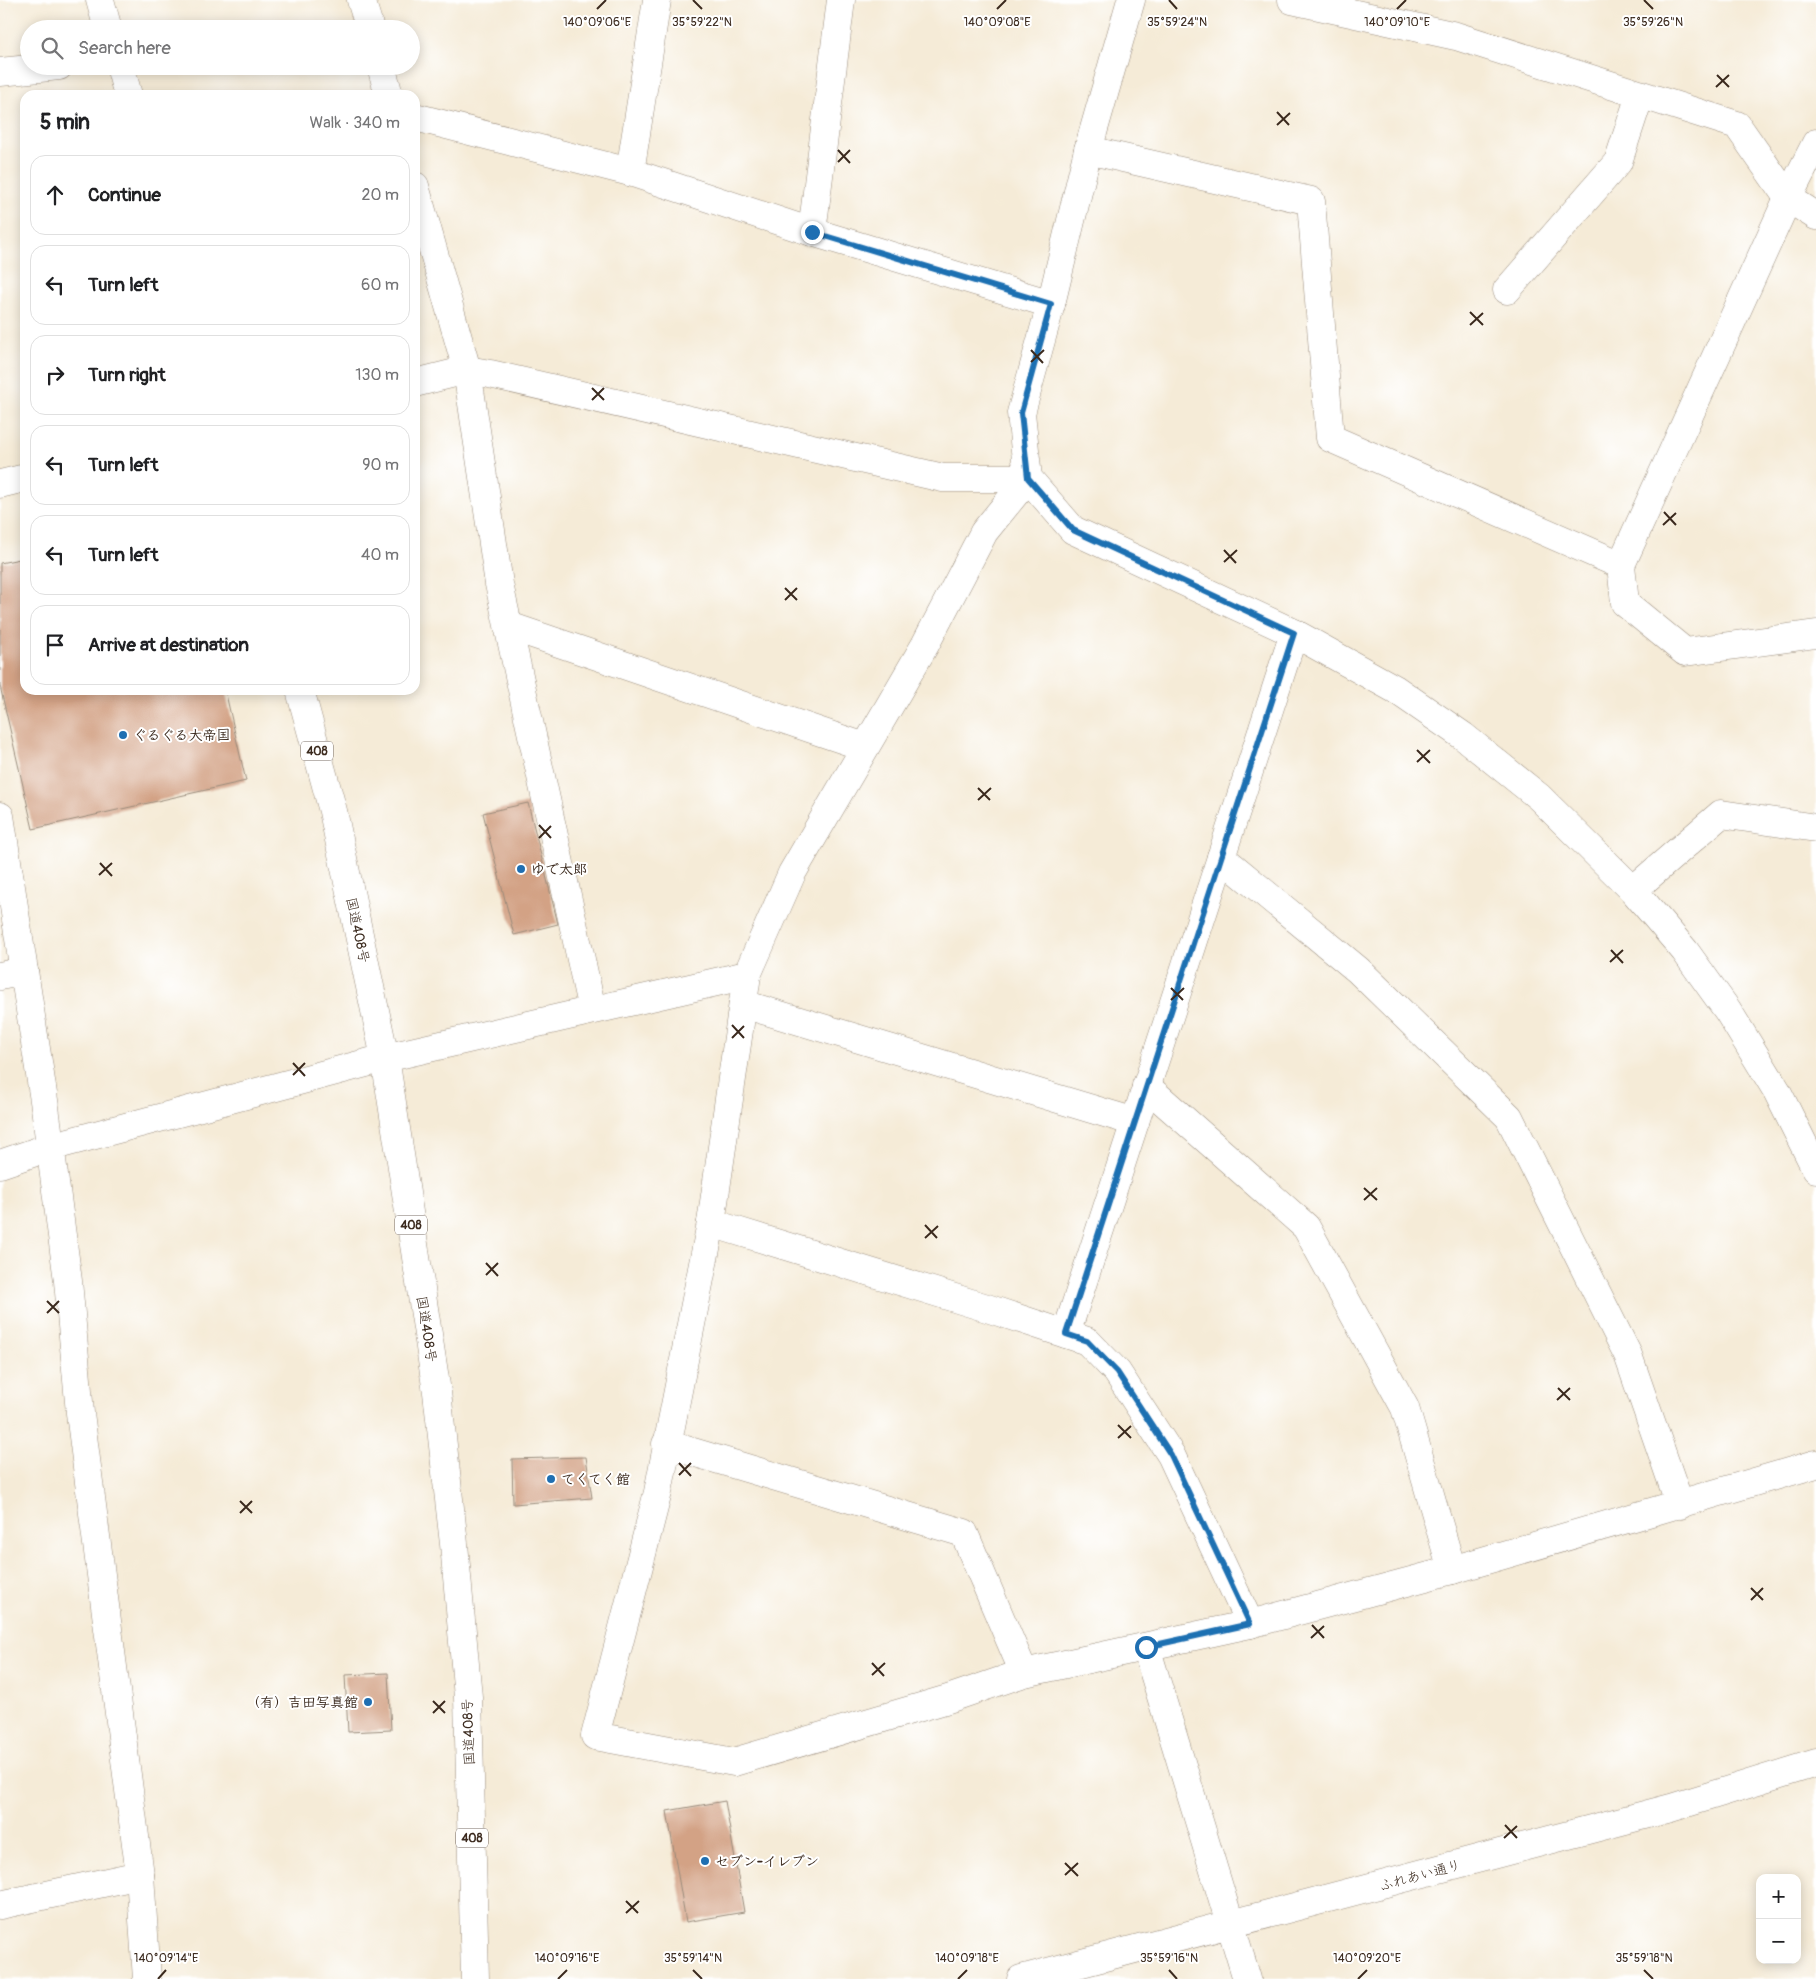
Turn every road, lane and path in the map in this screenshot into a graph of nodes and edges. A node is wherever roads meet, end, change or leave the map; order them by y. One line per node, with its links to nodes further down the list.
1 (100, 0): 7 (main road)
2 (361, 0): 8 (main road)
3 (657, 0): 19 (main road)
4 (841, 0): 23 (main road)
5 (1131, 0): 18 (main road)
6 (1292, 0): 15 (main road)
7 (106, 20)
8 (367, 20)
9 (20, 70): 10 (main road)
10 (0, 72)
11 (122, 75): 13 (main road)
12 (383, 75): 14 (main road)
13 (127, 90)
14 (388, 90)
15 (1640, 95): 20 (main road); 24 (main road)
16 (420, 118): 19 (main road)
17 (1816, 143): 20 (main road)
18 (1088, 150): 25 (main road); 31 (main road)
19 (630, 172): 23 (main road)
20 (1788, 198): 22 (main road); 31 (main road)
21 (420, 204): 26 (main road)
22 (1816, 216)
23 (812, 232): 25 (main road)
24 (1507, 290)
25 (1051, 304): 28 (main road)
26 (467, 370): 27 (main road); 28 (main road); 32 (main road)
27 (420, 382)
28 (1028, 478): 33 (main road); 36 (main road)
29 (20, 479): 30 (main road)
30 (0, 484)
31 (1622, 565): 34 (main road)
32 (509, 626): 36 (main road); 44 (main road)
33 (1294, 633): 39 (main road); 40 (main road)
34 (1816, 634)
35 (301, 695): 45 (main road, 国道408号 / 408)
36 (866, 747): 42 (main road)
37 (0, 816): 41 (main road)
38 (1816, 828): 40 (main road)
39 (1221, 857): 46 (main road); 55 (main road)
40 (1633, 890): 50 (main road)
41 (12, 974): 48 (main road)
42 (747, 975): 43 (main road); 44 (main road)
43 (743, 1004): 47 (main road); 51 (main road)
44 (592, 1010): 45 (main road)
45 (385, 1058): 48 (main road); 65 (main road, 国道408号 / 408)
46 (1146, 1086): 47 (main road); 56 (main road)
47 (1135, 1122): 52 (main road)
48 (50, 1147): 49 (main road); 61 (main road)
49 (0, 1164)
50 (1816, 1169)
51 (711, 1223): 52 (main road); 53 (main road)
52 (1066, 1334): 57 (main road)
53 (666, 1444): 59 (main road); 59 (main road)
54 (1816, 1464): 55 (main road)
55 (1680, 1504): 56 (main road)
56 (1452, 1570): 57 (main road)
57 (1250, 1624): 58 (main road)
58 (1146, 1647): 59 (main road); 63 (main road)
59 (1024, 1673)
60 (1816, 1763): 63 (main road, ふれあい通り)
61 (140, 1875): 62 (main road); 64 (main road)
62 (0, 1905)
63 (1231, 1925): 66 (main road, ふれあい通り); 67 (main road)
64 (147, 1979)
65 (475, 1979)
66 (1021, 1979)
67 (1247, 1979)

